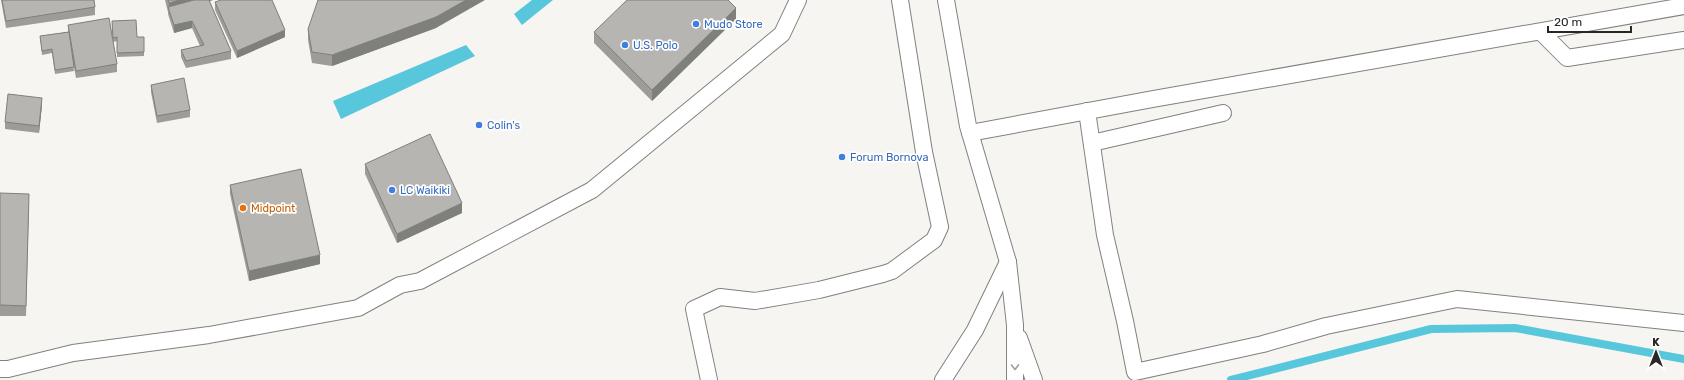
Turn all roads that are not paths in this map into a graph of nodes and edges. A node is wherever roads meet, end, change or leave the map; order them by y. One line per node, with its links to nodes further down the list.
1 (798, 0): 14 (lane)
2 (900, 0): 15 (lane)
3 (946, 0): 9 (lane)
4 (1684, 6): 5 (lane)
5 (1541, 32): 6 (lane); 7 (lane)
6 (1684, 40)
7 (1087, 111): 9 (lane); 10 (lane)
8 (1223, 113): 10 (lane)
9 (970, 133): 11 (lane)
10 (1092, 143): 12 (lane)
11 (1008, 262): 13 (lane); 16 (lane)
12 (1684, 323)
13 (1015, 325): 17 (lane, one-way to 17); 18 (lane)
14 (0, 369)
15 (709, 380)
16 (943, 380)
17 (1015, 380)
18 (1034, 380)

